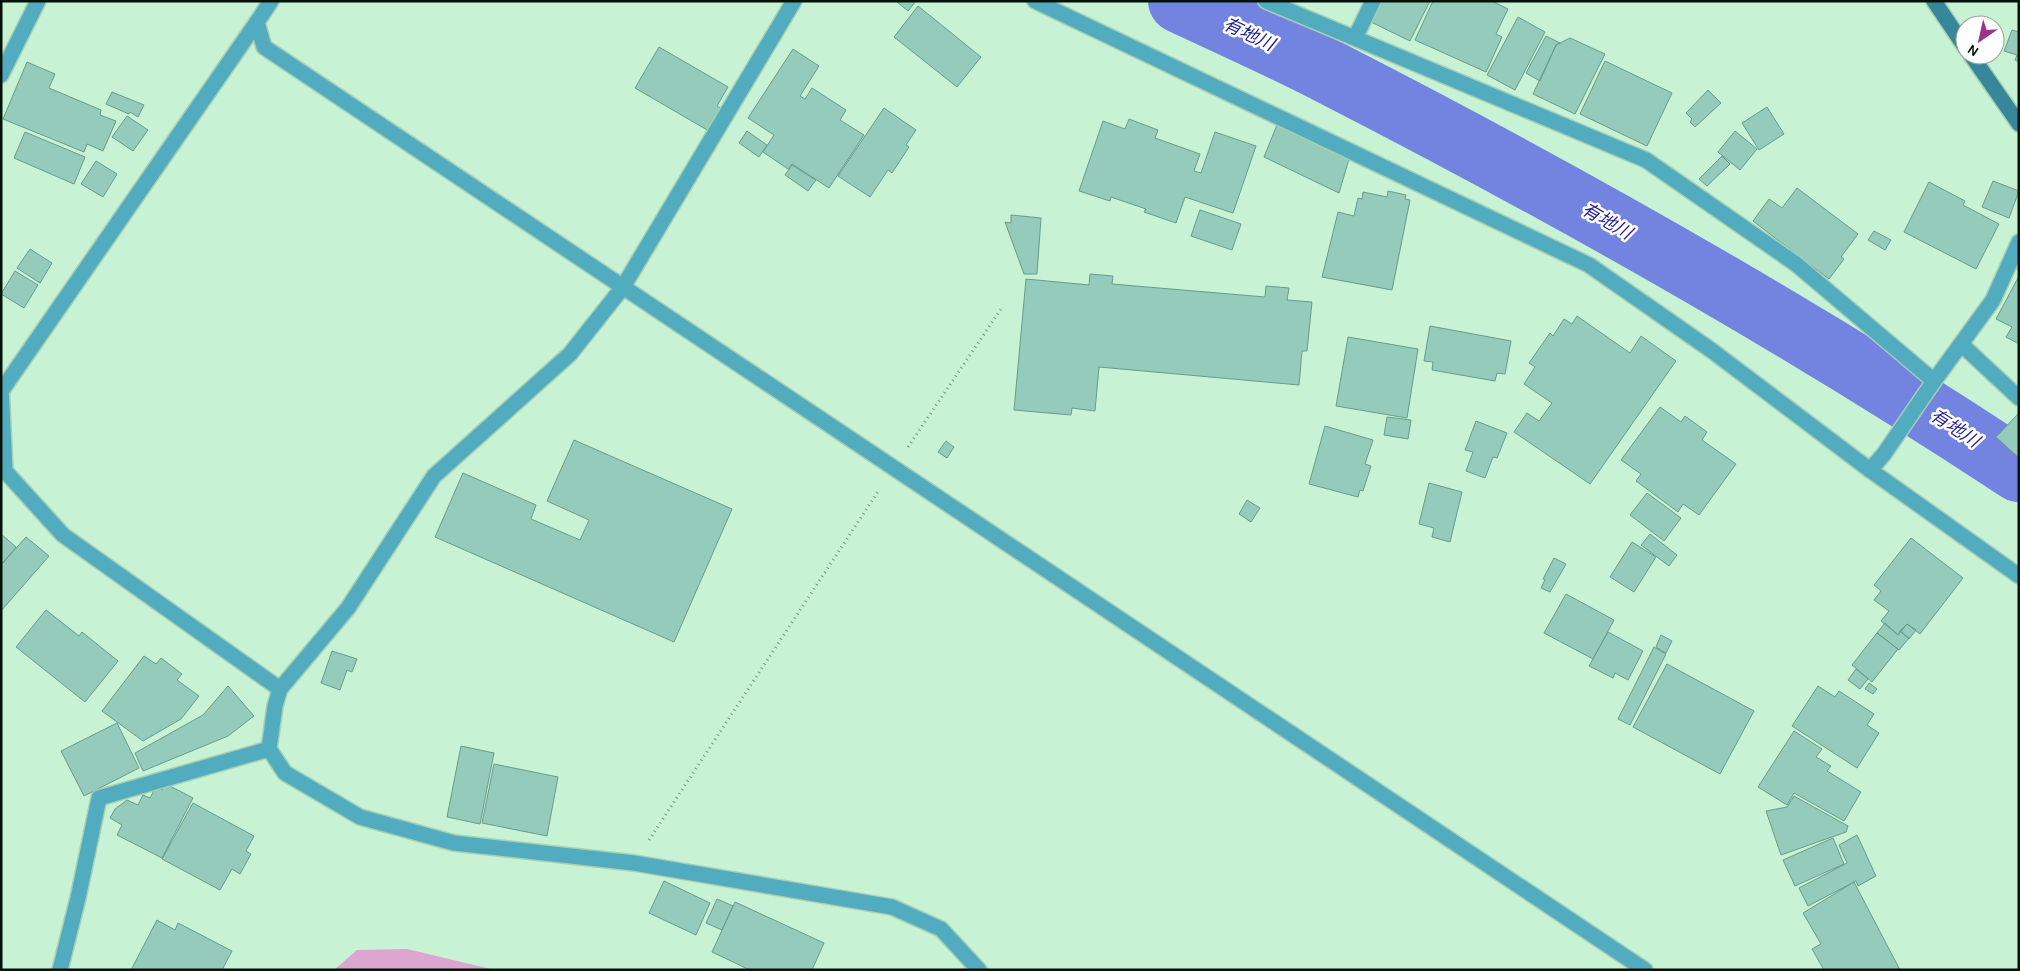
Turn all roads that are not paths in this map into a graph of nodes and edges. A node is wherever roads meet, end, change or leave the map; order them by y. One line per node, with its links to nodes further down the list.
1 (38, 1): 12 (street)
2 (271, 1): 8 (street)
3 (794, 1): 15 (street)
4 (1035, 1): 21 (street)
5 (1266, 1): 10 (street)
6 (1373, 1): 10 (street)
7 (1934, 1): 9 (main road)
8 (257, 22): 15 (street); 19 (street)
9 (1955, 32)
10 (1355, 38): 17 (street)
11 (1978, 65): 13 (main road)
12 (1, 75)
13 (2019, 124)
14 (2019, 242): 16 (street)
15 (623, 287): 23 (street); 27 (street)
16 (1961, 344): 17 (street); 20 (street)
17 (1934, 381): 21 (street)
18 (1, 386): 19 (street)
19 (2, 390): 23 (street)
20 (2019, 398)
21 (1870, 470): 22 (street)
22 (2019, 576)
23 (280, 689): 24 (street)
24 (269, 749): 25 (street); 26 (street)
25 (60, 970)
26 (979, 970)
27 (1645, 970)

